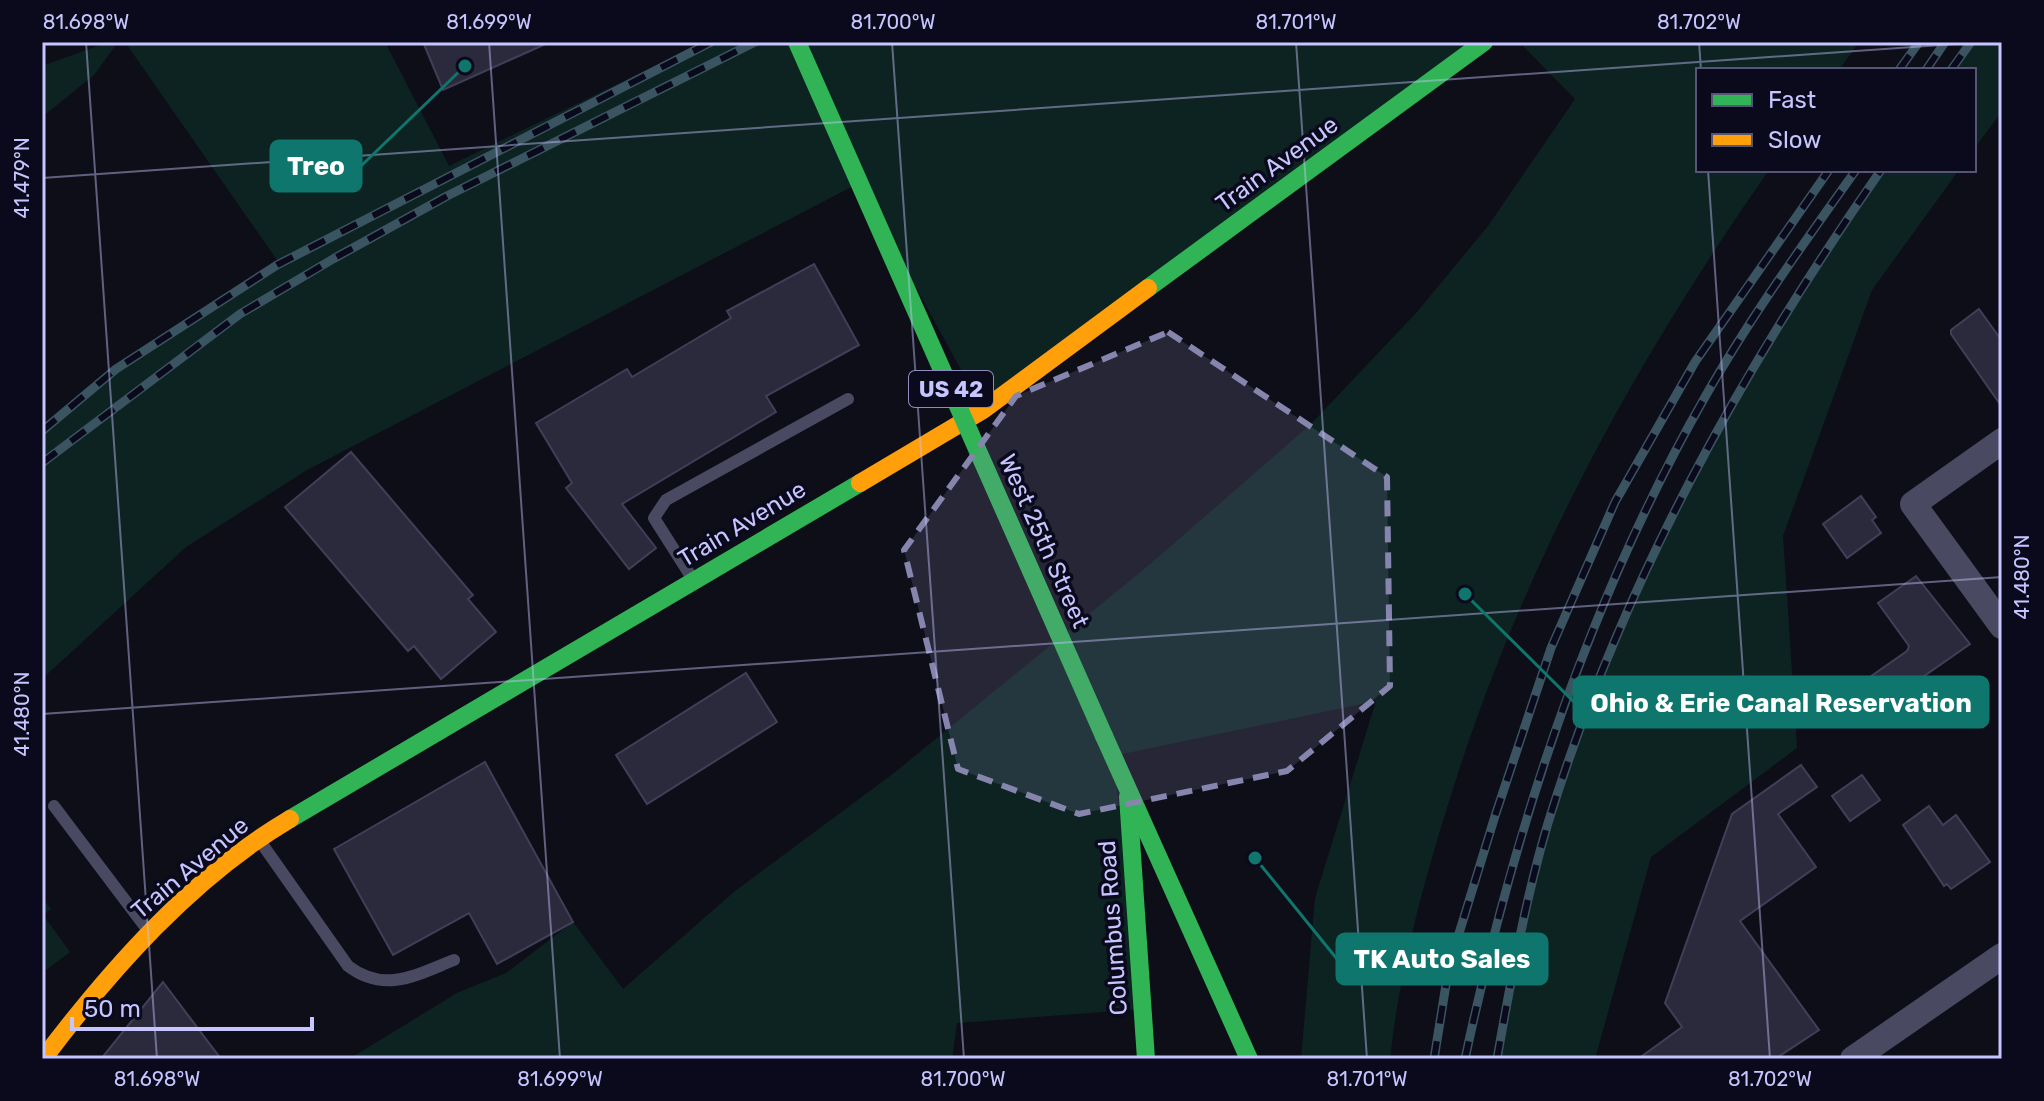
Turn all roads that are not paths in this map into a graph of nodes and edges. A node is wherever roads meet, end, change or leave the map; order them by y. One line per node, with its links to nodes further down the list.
1 (797, 42): 7 (street, West 25th Street / US 42, bridge)
2 (1484, 42): 5 (street, Train Avenue)
3 (848, 399): 5 (lane)
4 (2002, 441): 6 (street)
5 (693, 580): 9 (street, Train Avenue)
6 (2002, 626)
7 (1128, 794): 14 (street, Columbus Road); 15 (street, West 25th Street / US 42)
8 (54, 806): 10 (lane)
9 (258, 839): 10 (street, Train Avenue); 12 (lane)
10 (149, 932): 13 (street, Train Avenue)
11 (2002, 956): 16 (street)
12 (454, 960)
13 (43, 1059)
14 (1146, 1059)
15 (1249, 1059)
16 (1853, 1059)

